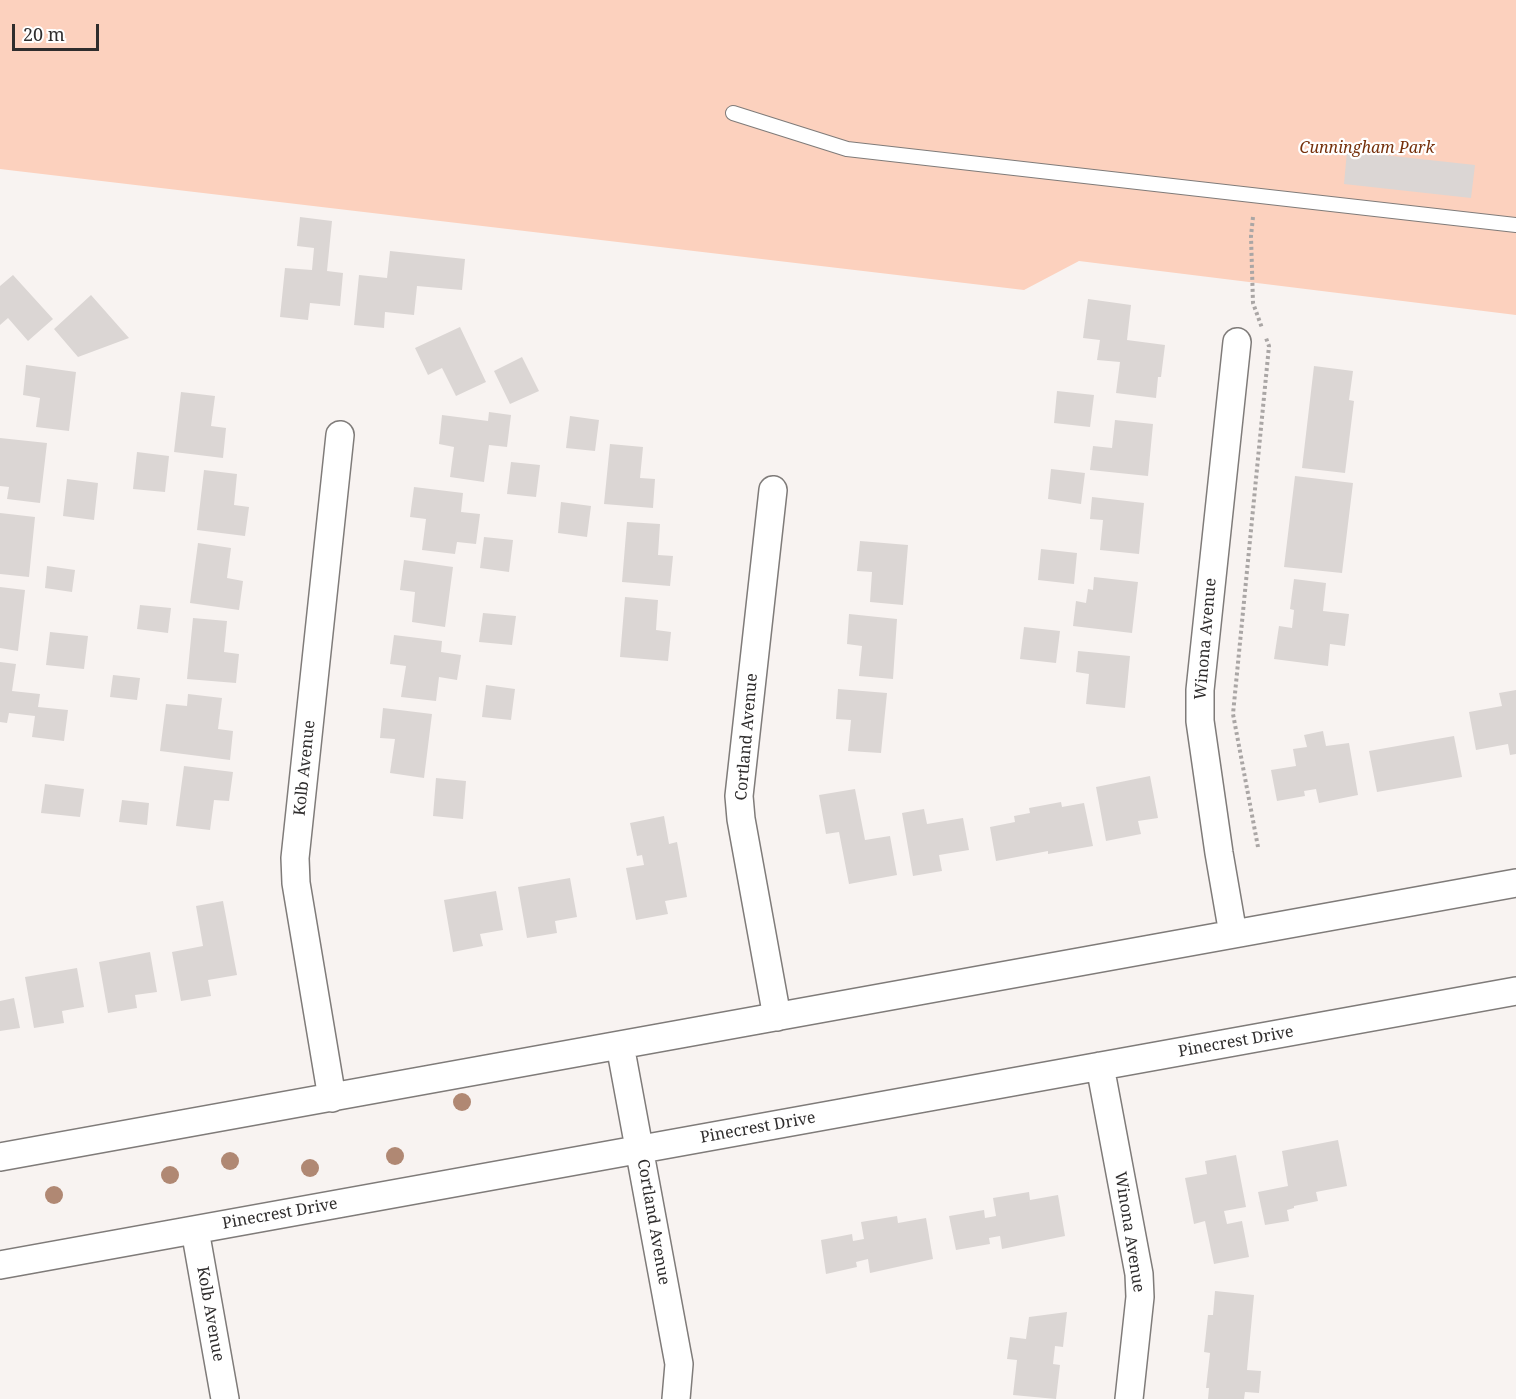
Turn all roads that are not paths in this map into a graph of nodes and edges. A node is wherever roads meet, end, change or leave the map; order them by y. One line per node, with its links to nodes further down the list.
1 (733, 113): 2 (lane)
2 (1516, 225)
3 (1237, 342): 7 (street, Winona Avenue)
4 (340, 435): 12 (street, Kolb Avenue)
5 (773, 490): 9 (street, Cortland Avenue)
6 (1516, 883): 7 (street)
7 (1233, 934): 9 (street)
8 (1516, 991): 11 (street, Pinecrest Drive)
9 (777, 1017): 10 (street)
10 (620, 1045): 12 (street); 13 (street, Cortland Avenue)
11 (1100, 1066): 13 (street, Pinecrest Drive); 19 (street, Winona Avenue)
12 (332, 1098): 14 (street)
13 (640, 1149): 15 (street, Pinecrest Drive); 18 (street, Cortland Avenue)
14 (0, 1157)
15 (195, 1230): 16 (street, Pinecrest Drive); 17 (street, Kolb Avenue)
16 (0, 1265)
17 (225, 1399)
18 (676, 1399)
19 (1129, 1399)

